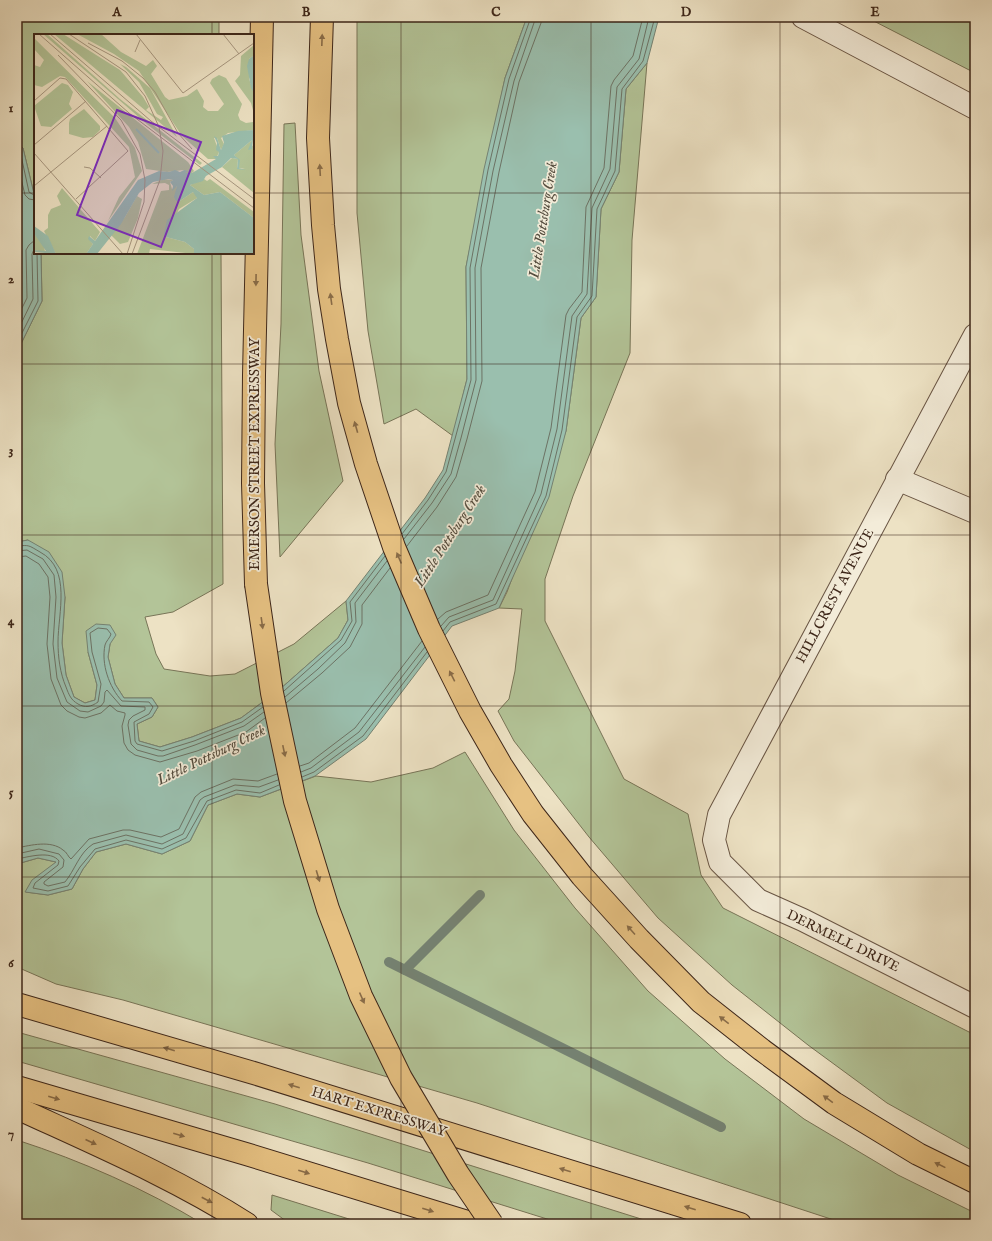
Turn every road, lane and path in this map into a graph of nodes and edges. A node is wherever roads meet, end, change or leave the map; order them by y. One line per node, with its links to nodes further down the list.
1 (262, 17): 16 (highway, EMERSON STREET EXPRESSWAY, one-way to 16, bridge)
2 (322, 17): 13 (highway, one-way to 2)
3 (803, 17): 4 (street)
4 (975, 108)
5 (975, 335): 6 (street, HILLCREST AVENUE)
6 (898, 480): 7 (street); 8 (street, HILLCREST AVENUE)
7 (975, 512)
8 (720, 862): 10 (street, DERMELL DRIVE)
9 (17, 1004): 17 (highway, HART EXPRESSWAY, one-way to 9)
10 (975, 1007)
11 (17, 1087): 15 (highway, one-way to 15)
12 (17, 1108): 14 (highway, one-way to 14)
13 (975, 1182)
14 (247, 1224)
15 (474, 1224)
16 (492, 1224)
17 (740, 1224)

